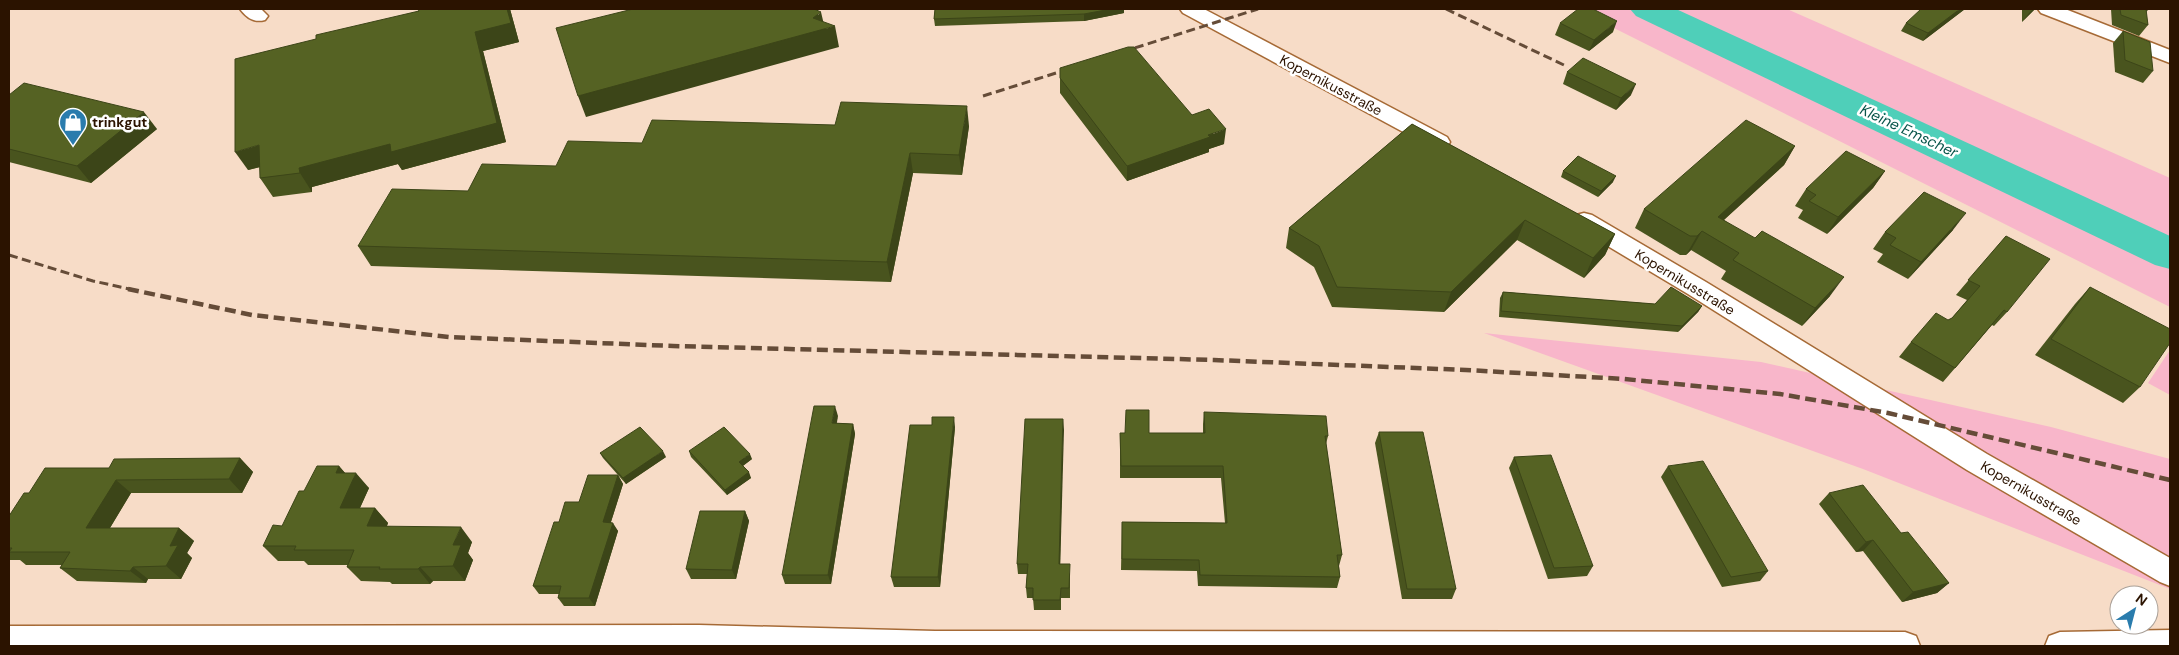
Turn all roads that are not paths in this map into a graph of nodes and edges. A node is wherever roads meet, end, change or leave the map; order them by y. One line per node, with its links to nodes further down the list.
1 (1190, 9): 5 (street, Kopernikusstraße)
2 (2048, 9): 3 (street)
3 (2071, 13): 4 (street)
4 (2170, 57)
5 (1453, 149)
6 (1569, 212): 7 (street, Kopernikusstraße)
7 (2170, 573)
8 (9, 640): 10 (street)
9 (2170, 644): 12 (street)
10 (1580, 645): 11 (street)
11 (1905, 646)
12 (2060, 646)

